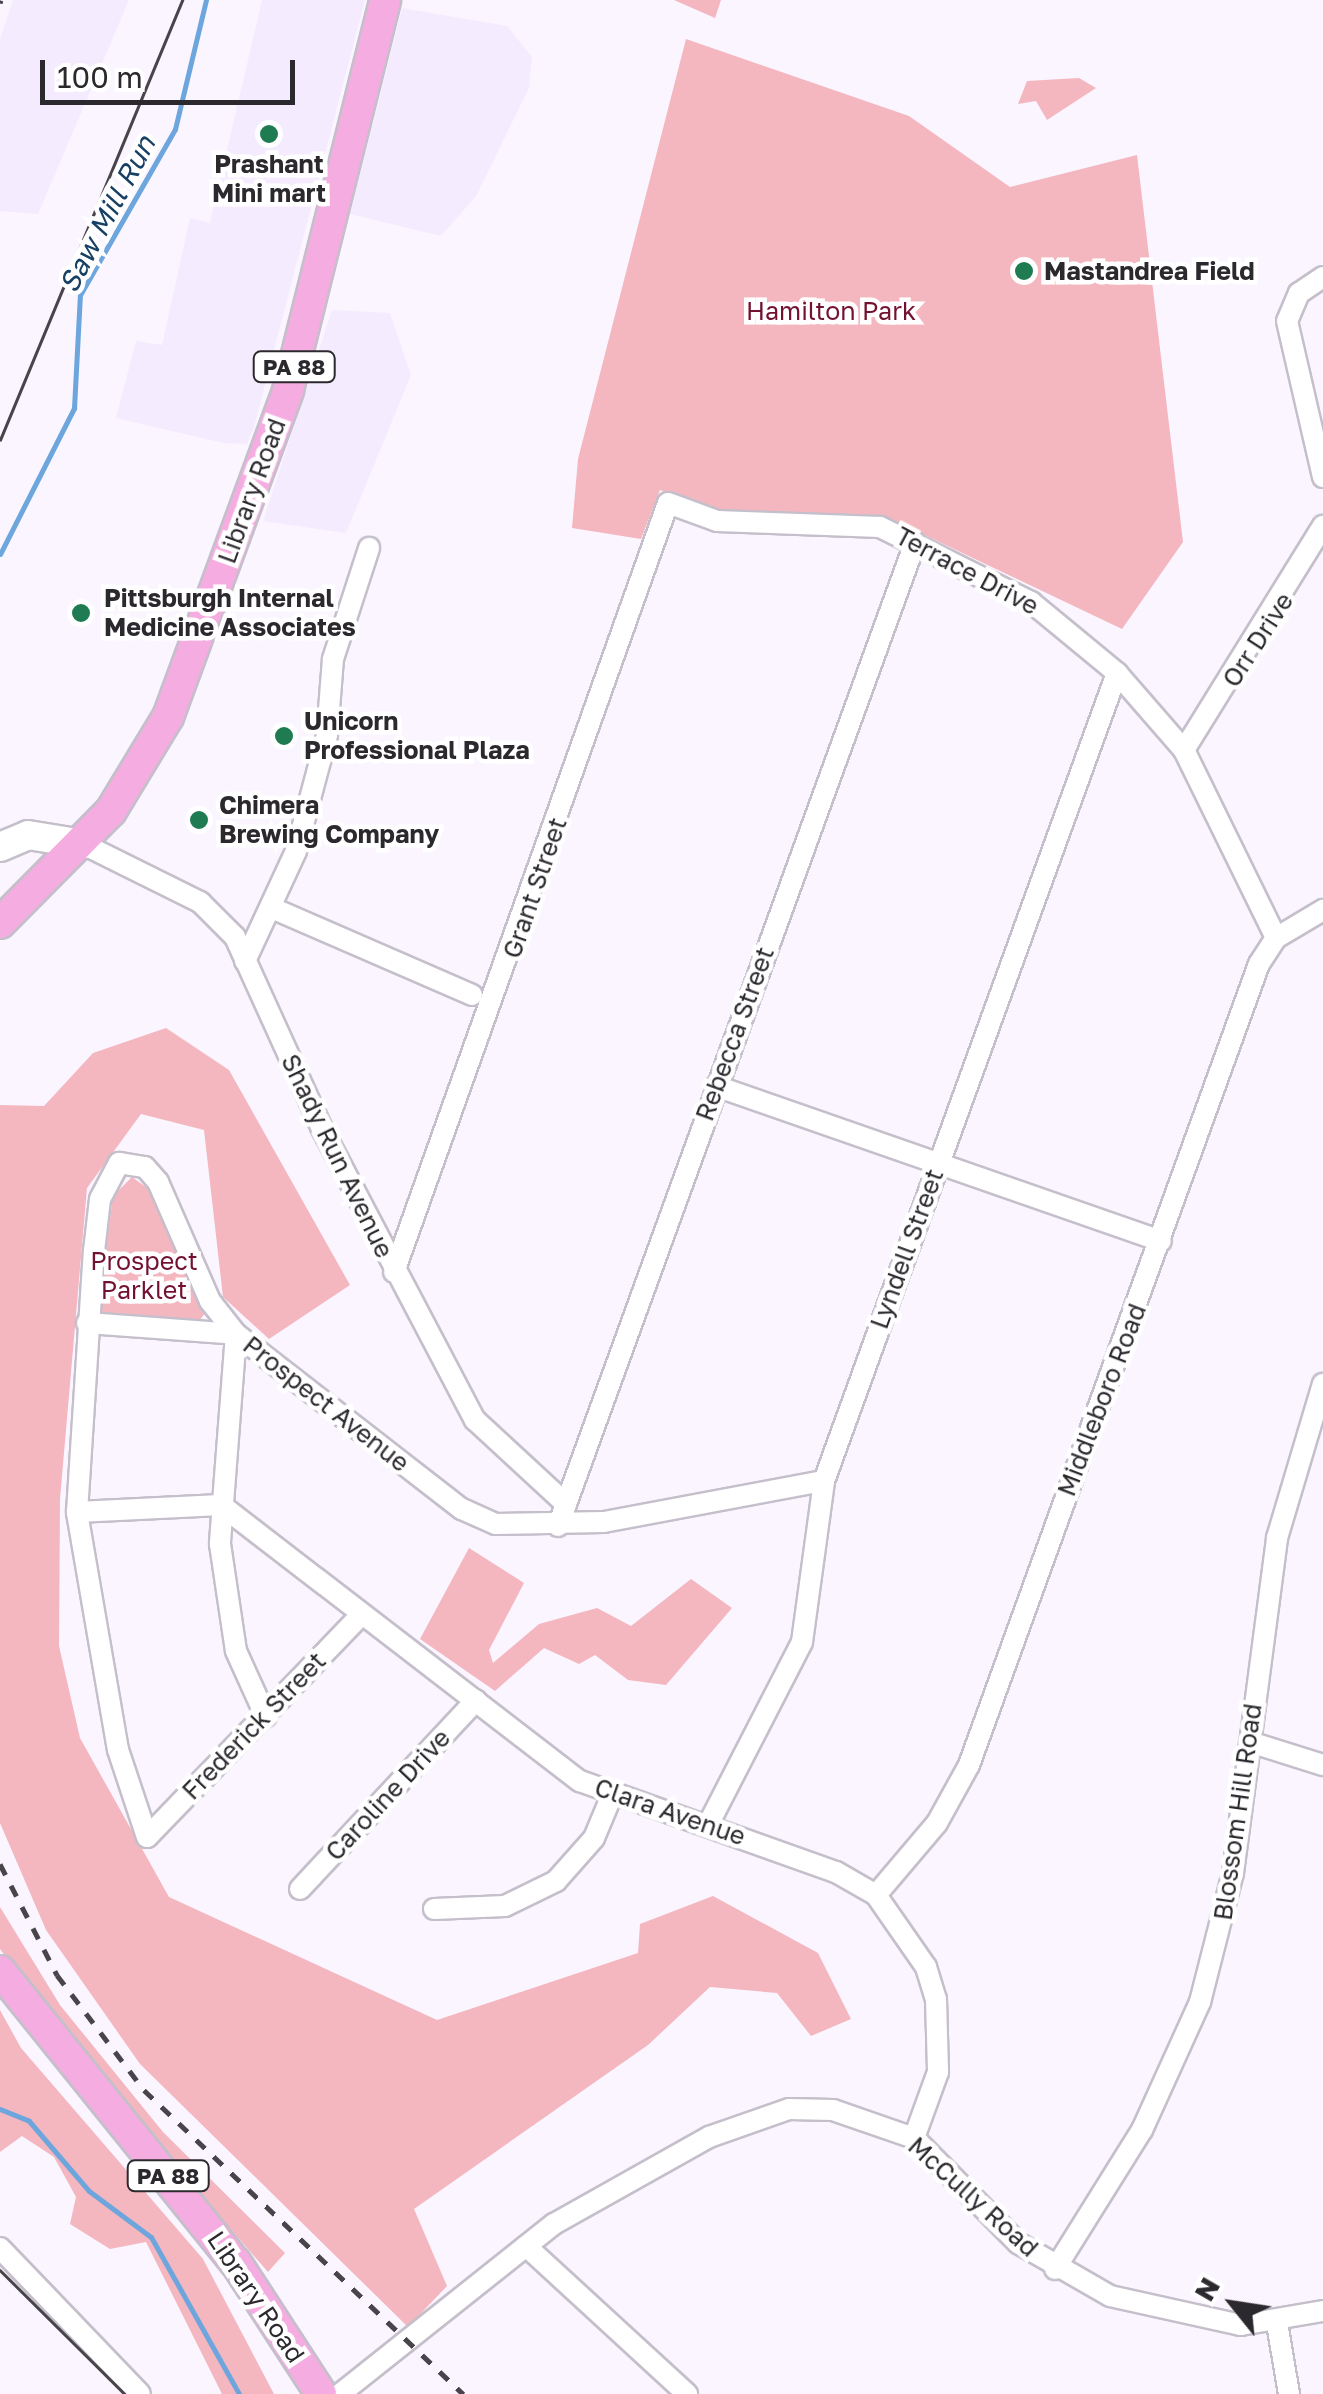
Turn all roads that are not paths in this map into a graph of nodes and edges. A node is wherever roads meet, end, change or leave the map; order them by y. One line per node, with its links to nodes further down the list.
1 (385, 0): 10 (main road, Library Road / PA 88)
2 (1323, 277): 3 (street)
3 (1323, 477)
4 (668, 503): 6 (street, Terrace Drive); 21 (street, Grant Street)
5 (1323, 526): 9 (street, Orr Drive)
6 (914, 543): 8 (street, Terrace Drive); 18 (street, Rebecca Street)
7 (369, 548): 12 (street)
8 (1117, 674): 9 (street, Terrace Drive); 19 (street, Lyndell Street)
9 (1184, 750): 15 (street, Terrace Drive)
10 (83, 844): 11 (street); 14 (main road, Library Road / PA 88); 16 (street, Shady Run Avenue)
11 (0, 848)
12 (272, 908): 16 (street); 17 (street)
13 (1323, 910): 15 (street)
14 (0, 923)
15 (1276, 938): 20 (street, Middleboro Road)
16 (246, 961): 21 (street, Shady Run Avenue)
17 (472, 995)
18 (716, 1086): 19 (street); 27 (street, Rebecca Street)
19 (938, 1163): 20 (street); 25 (street, Lyndell Street)
20 (1161, 1241): 39 (street, Middleboro Road)
21 (394, 1272): 27 (street, Shady Run Avenue)
22 (87, 1323): 23 (street); 23 (street, Prospect Avenue); 28 (street, Prospect Avenue)
23 (236, 1334): 26 (street); 29 (street, Prospect Avenue)
24 (1323, 1384): 33 (street, Blossom Hill Road)
25 (824, 1480): 29 (street, Prospect Avenue); 36 (street, Lyndell Street)
26 (221, 1504): 28 (street); 30 (street, Clara Avenue); 32 (street)
27 (566, 1504): 29 (street, Rebecca Street)
28 (78, 1512): 37 (street, Prospect Avenue)
29 (558, 1526)
30 (361, 1615): 31 (street, Clara Avenue); 32 (street, Frederick Street)
31 (476, 1700): 35 (street, Clara Avenue); 38 (street, Caroline Drive)
32 (266, 1717): 37 (street, Frederick Street)
33 (1250, 1742): 34 (street); 45 (street, Blossom Hill Road)
34 (1323, 1765)
35 (612, 1795): 36 (street, Clara Avenue); 40 (street)
36 (709, 1823): 39 (street, Clara Avenue)
37 (146, 1837)
38 (300, 1889)
39 (876, 1895): 42 (street)
40 (434, 1910)
41 (0, 1971): 49 (main road, Library Road / PA 88)
42 (914, 2138): 43 (street, McCully Road); 45 (street, McCully Road)
43 (526, 2246): 50 (street, McCully Road); 51 (street)
44 (0, 2248): 48 (street)
45 (1055, 2269): 47 (street, McCully Road)
46 (1323, 2311): 47 (street, McCully Road)
47 (1277, 2323): 52 (street)
48 (140, 2394)
49 (321, 2394)
50 (340, 2394)
51 (687, 2394)
52 (1289, 2394)

